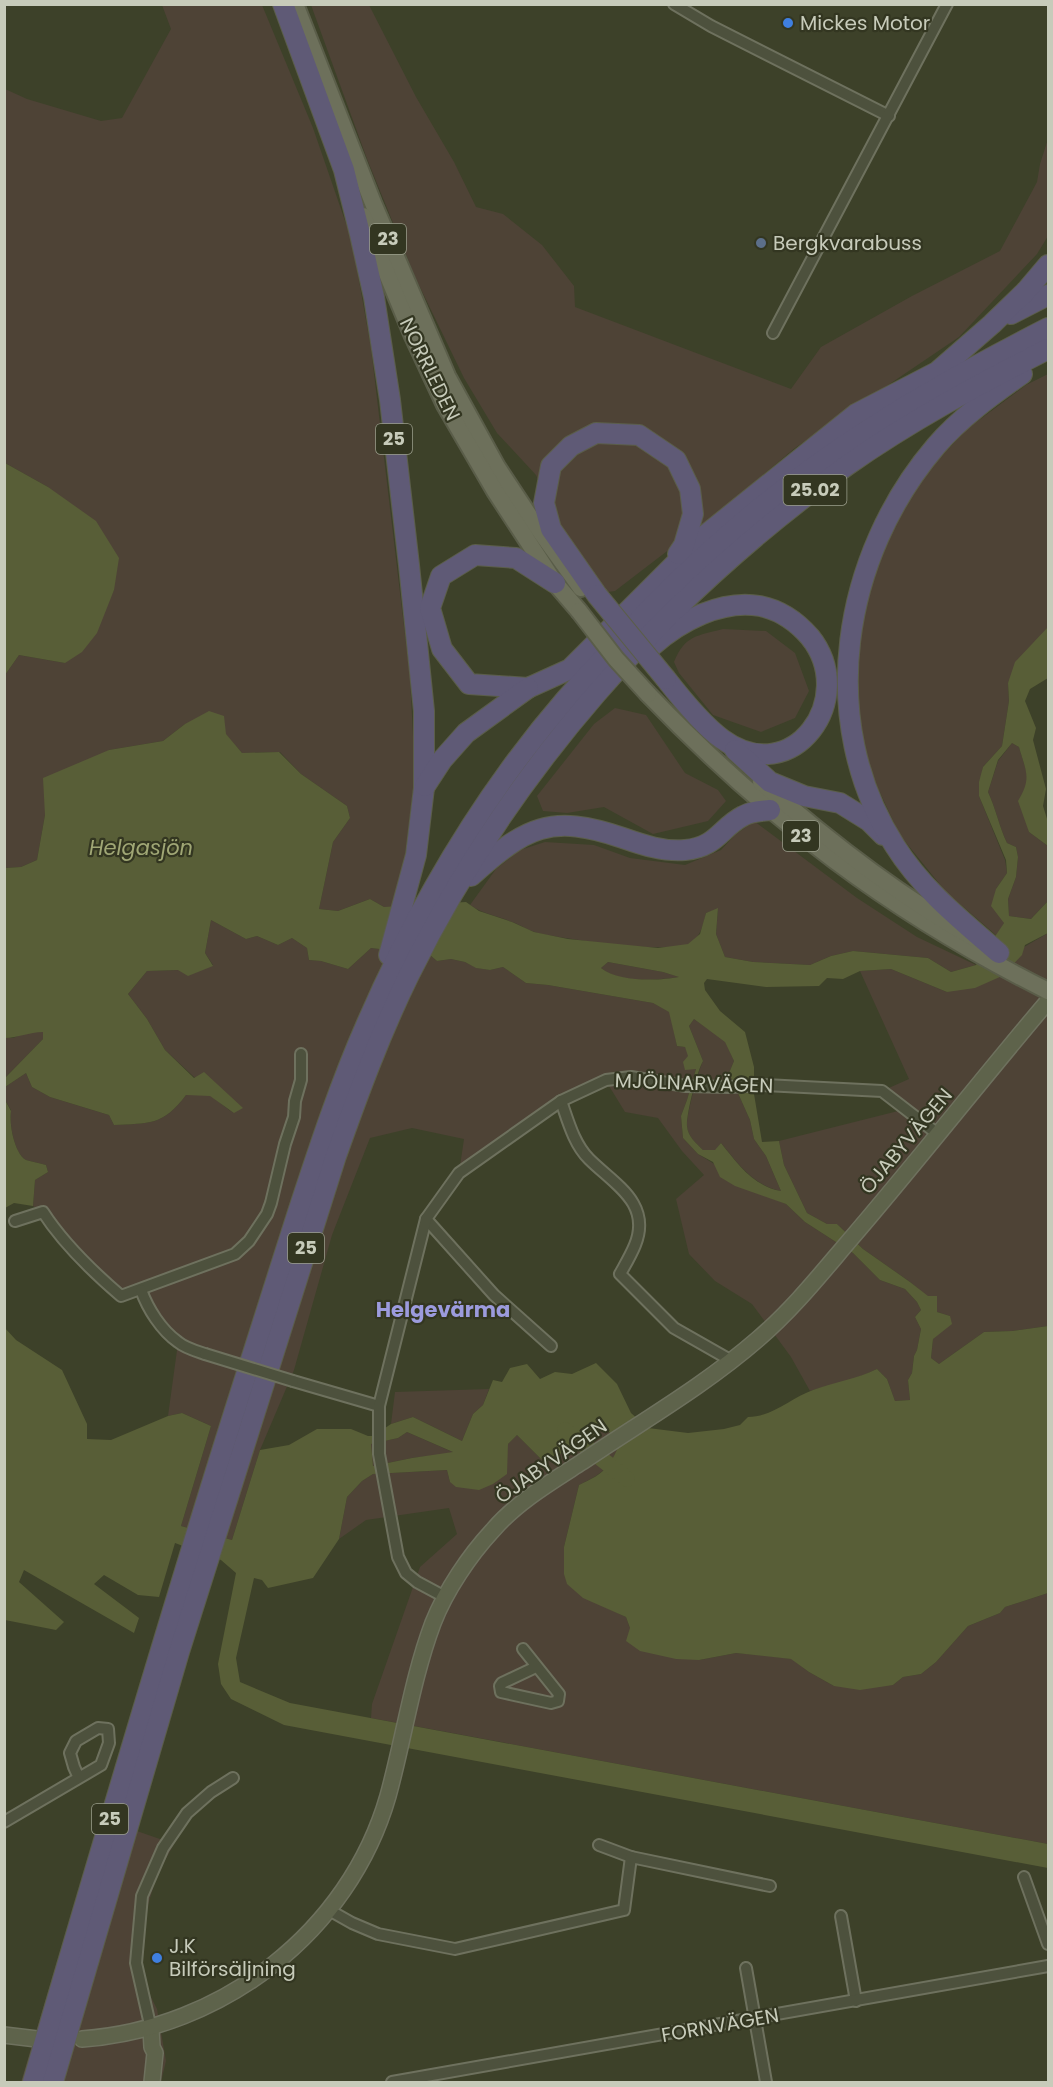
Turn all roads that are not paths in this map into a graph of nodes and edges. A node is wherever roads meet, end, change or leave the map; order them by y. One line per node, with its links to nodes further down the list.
1 (283, 4): 6 (highway, NORRLEDEN / 23)
2 (295, 4): 14 (main road, NORRLEDEN / 23)
3 (675, 4): 5 (street)
4 (947, 4): 5 (street)
5 (889, 116): 11 (street)
6 (344, 170): 16 (main road, NORRLEDEN / 23); 22 (highway, 25)
7 (1048, 265): 9 (highway)
8 (1048, 295): 9 (highway)
9 (992, 324): 15 (highway)
10 (1048, 328): 29 (highway, 25.02)
11 (773, 333)
12 (1048, 349): 18 (highway, 25.02)
13 (1048, 356): 24 (highway)
14 (558, 557): 17 (highway)
15 (663, 575): 17 (highway); 20 (highway)
16 (555, 584): 17 (main road, NORRLEDEN / 23); 20 (highway)
17 (589, 599): 19 (highway, bridge); 19 (main road, 23)
18 (613, 673): 21 (highway, 25); 25 (highway, 25)
19 (658, 686): 21 (highway); 23 (main road, 23)
20 (528, 688): 22 (highway)
21 (712, 732): 24 (highway); 26 (main road, 23)
22 (424, 788): 29 (highway, 25)
23 (770, 810): 25 (highway); 26 (main road, 23)
24 (896, 847): 26 (highway)
25 (453, 893): 29 (highway, 25)
26 (979, 944): 27 (highway); 28 (main road, 23)
27 (999, 953): 28 (main road, 23)
28 (1018, 969): 30 (main road, 23); 31 (main road, 23)
29 (395, 970): 33 (highway, 25.02); 43 (highway, 25)
30 (1048, 979)
31 (1048, 991)
32 (1048, 1001): 36 (street, ÖJABYVÄGEN)
33 (366, 1023): 43 (highway, 25)
34 (301, 1054): 39 (street)
35 (561, 1101): 36 (street, MJÖLNARVÄGEN); 37 (street, MJÖLNARVÄGEN); 41 (street)
36 (939, 1135): 41 (street, ÖJABYVÄGEN)
37 (426, 1219): 40 (street); 42 (street, MJÖLNARVÄGEN)
38 (15, 1221): 39 (street)
39 (141, 1290): 42 (street, bridge)
40 (550, 1346)
41 (732, 1361): 45 (street, ÖJABYVÄGEN)
42 (379, 1406): 45 (street, MJÖLNARVÄGEN)
43 (209, 1524): 44 (highway, 25)
44 (198, 1559): 67 (highway, 25); 68 (highway, 25)
45 (445, 1597): 55 (street, ÖJABYVÄGEN)
46 (523, 1649): 47 (street)
47 (536, 1667): 47 (street)
48 (79, 1778): 48 (street); 50 (street)
49 (233, 1778): 62 (street)
50 (4, 1822)
51 (598, 1845): 52 (street)
52 (632, 1857): 54 (street); 55 (street)
53 (1024, 1877): 57 (street)
54 (770, 1886)
55 (329, 1910): 62 (street, ÖJABYVÄGEN)
56 (841, 1916): 60 (street)
57 (1048, 1944)
58 (1048, 1966): 60 (street, FORNVÄGEN)
59 (746, 1968): 61 (street)
60 (856, 2001): 61 (street, FORNVÄGEN)
61 (755, 2019): 66 (street, FORNVÄGEN); 71 (street)
62 (152, 2029): 65 (street, ÖJABYVÄGEN); 69 (street)
63 (4, 2035): 64 (street)
64 (37, 2039)
65 (82, 2039)
66 (407, 2081): 70 (street, FORNVÄGEN)
67 (33, 2082)
68 (53, 2082)
69 (152, 2082)
70 (392, 2082)
71 (766, 2082)

